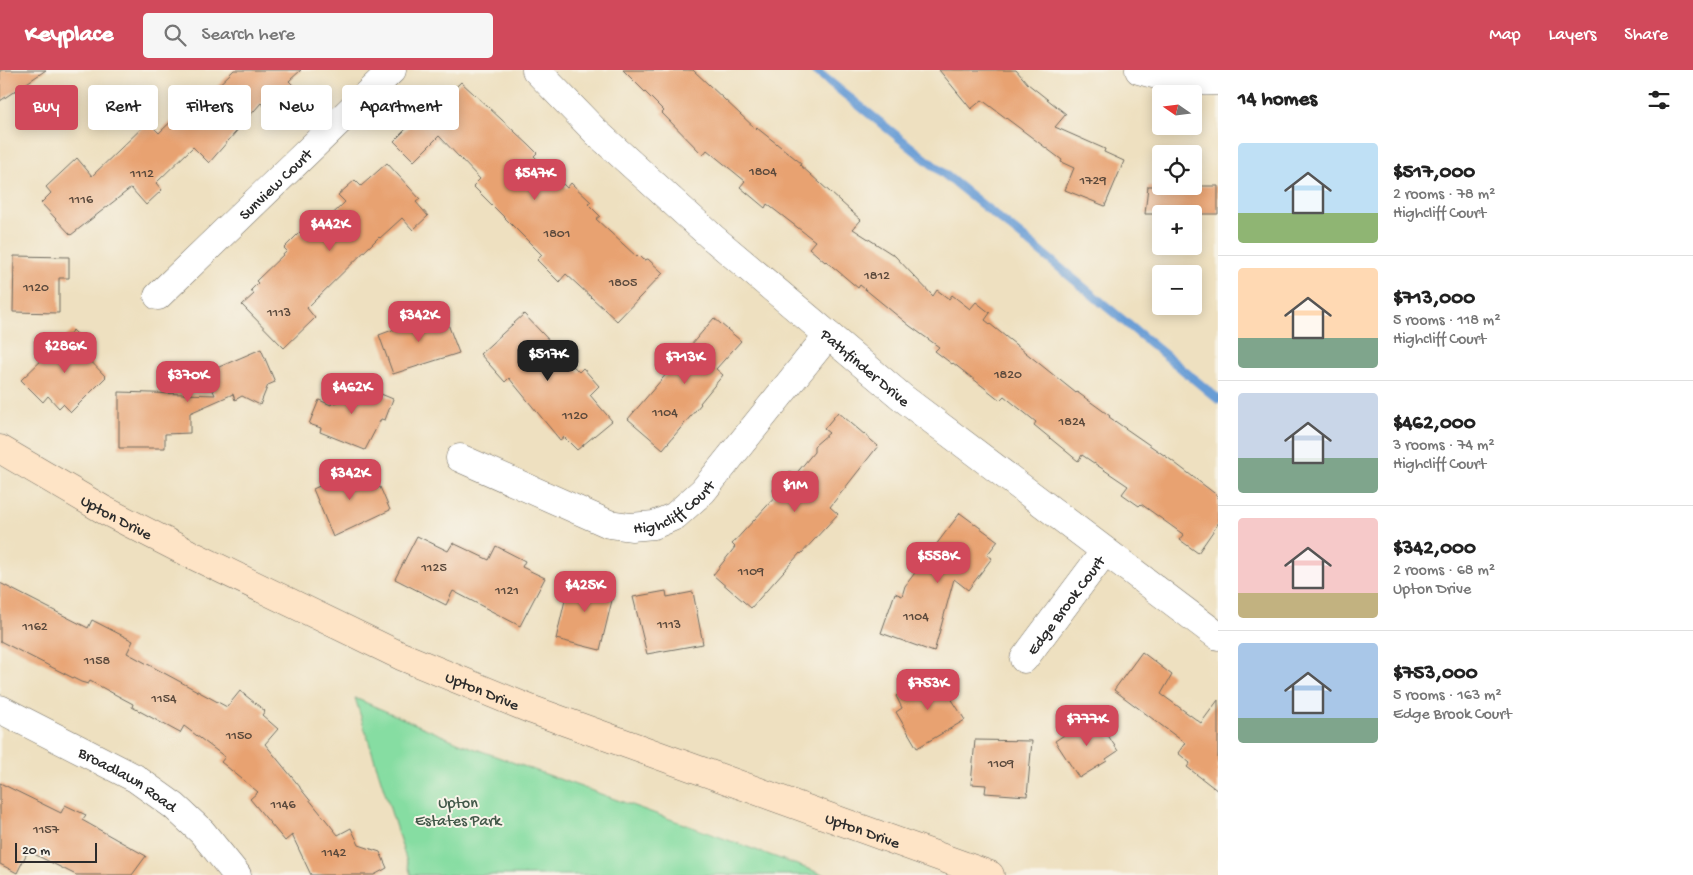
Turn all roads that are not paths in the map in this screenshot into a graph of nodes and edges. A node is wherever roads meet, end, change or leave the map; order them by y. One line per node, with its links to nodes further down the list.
1 (392, 70): 5 (street, Sunview Court)
2 (536, 70): 6 (street, Pathfinder Drive)
3 (1139, 70): 4 (street)
4 (1218, 80)
5 (158, 296)
6 (828, 335): 8 (street, Highcliff Court); 9 (street, Pathfinder Drive)
7 (0, 449): 14 (main road, Upton Drive)
8 (460, 458)
9 (1105, 551): 10 (street, Pathfinder Drive); 11 (street, Edge Brook Court)
10 (1218, 636)
11 (1024, 659)
12 (0, 710): 13 (street, Broadlawn Road)
13 (237, 875)
14 (990, 875)

